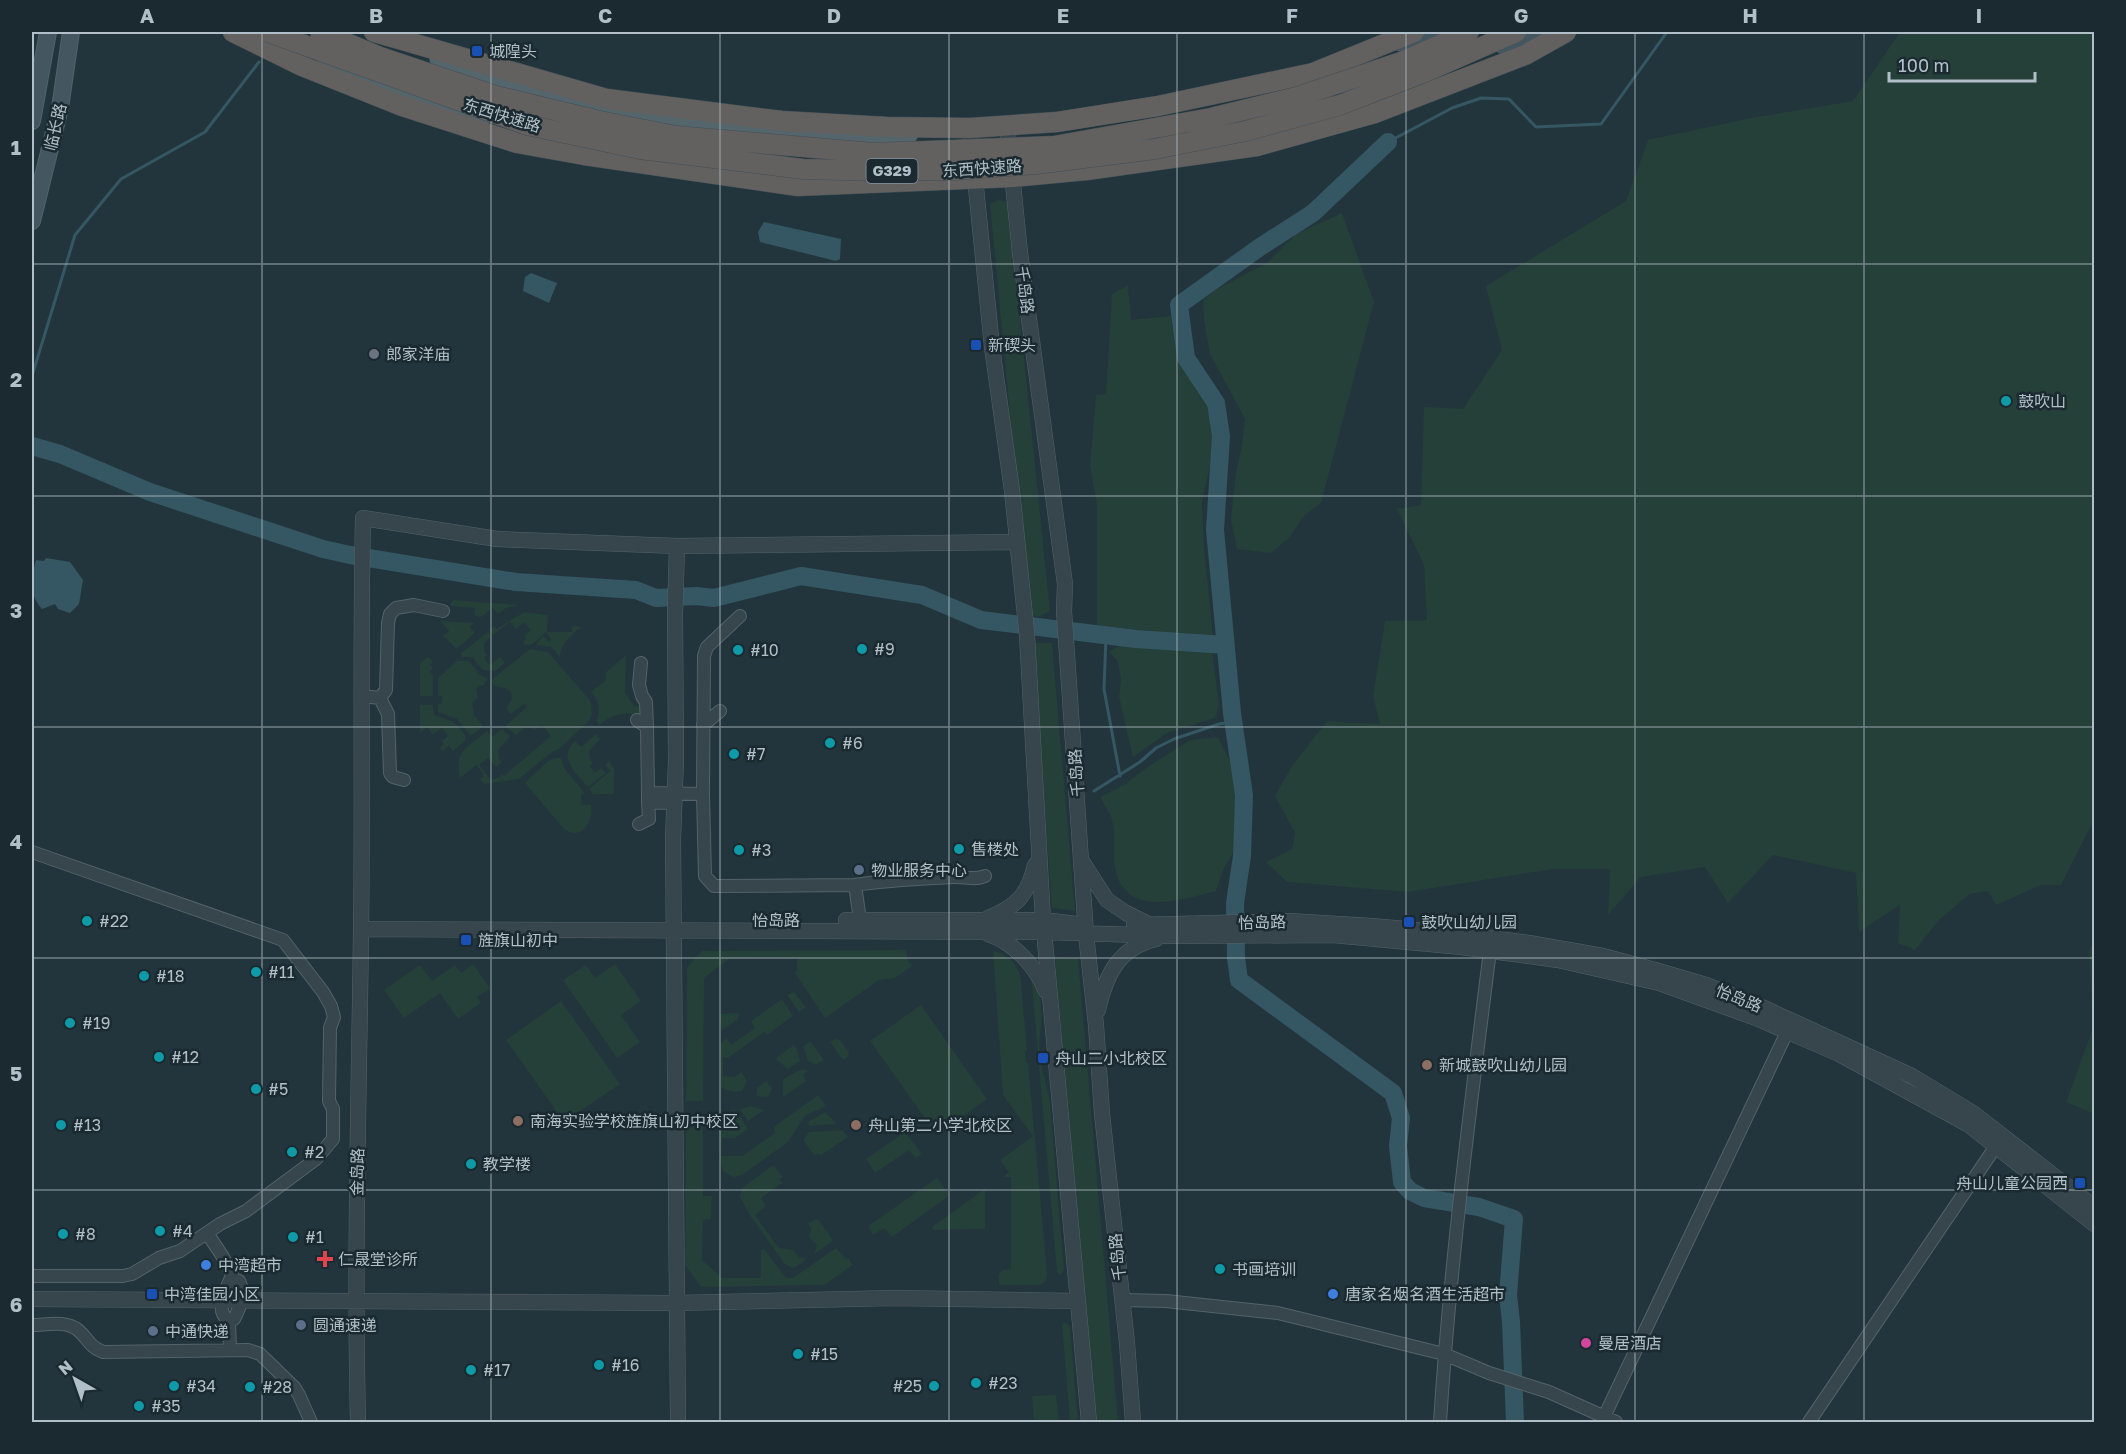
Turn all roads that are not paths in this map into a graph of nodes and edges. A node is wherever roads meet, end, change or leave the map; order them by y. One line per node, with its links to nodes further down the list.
1 (48, 32): 16 (main road, 临长路)
2 (71, 32): 21 (main road, 临长路)
3 (233, 32): 20 (highway)
4 (247, 32): 20 (main road)
5 (268, 32): 12 (highway, 东西快速路 / G329, bridge)
6 (320, 32): 11 (highway, 东西快速路 / G329, bridge)
7 (370, 32): 18 (main road)
8 (374, 32): 18 (highway)
9 (1414, 32): 15 (highway)
10 (1436, 32): 15 (main road)
11 (1469, 32)
12 (1516, 32)
13 (1538, 32): 19 (main road)
14 (1566, 32): 19 (highway)
15 (1313, 73): 17 (highway)
16 (32, 120)
17 (1006, 125): 18 (highway); 19 (street, 千岛路)
18 (970, 128): 20 (street)
19 (1013, 177): 20 (highway); 38 (street, 千岛路)
20 (975, 179): 22 (street)
21 (32, 221)
22 (1016, 542): 23 (street); 36 (street)
23 (677, 546): 27 (street, 金岛路); 34 (street)
24 (443, 611): 28 (street)
25 (740, 616): 30 (street)
26 (641, 663): 33 (street)
27 (362, 696): 28 (street); 43 (street, 金岛路)
28 (380, 698): 31 (street)
29 (720, 711): 30 (street)
30 (703, 725): 32 (street)
31 (404, 780)
32 (702, 794): 34 (street); 40 (street)
33 (648, 798): 34 (street); 35 (street)
34 (674, 798): 42 (street)
35 (639, 824)
36 (1039, 848): 45 (street); 46 (street)
37 (32, 852): 58 (street)
38 (1082, 862): 44 (street); 47 (street, 千岛路)
39 (985, 876): 40 (street)
40 (855, 885): 41 (street)
41 (860, 920): 42 (street, 怡岛路); 45 (street, 怡岛路)
42 (675, 924): 43 (street); 45 (street); 67 (street)
43 (362, 925): 66 (street, 金岛路)
44 (1152, 925): 47 (street); 49 (street)
45 (981, 926): 46 (street, 怡岛路); 52 (street)
46 (1043, 926): 47 (street, 怡岛路); 52 (street)
47 (1086, 929): 50 (street); 53 (street, 千岛路)
48 (1256, 929): 49 (street); 51 (street); 56 (street, 怡岛路)
49 (1210, 930): 50 (street)
50 (1169, 936): 53 (street)
51 (1490, 951): 54 (street); 71 (street)
52 (1050, 999): 65 (street)
53 (1096, 1025): 64 (street, 千岛路)
54 (1787, 1032): 55 (street); 72 (street)
55 (1996, 1146): 56 (street); 79 (street)
56 (2089, 1204): 57 (street)
57 (2094, 1224)
58 (207, 1233): 59 (street); 60 (street)
59 (32, 1276)
60 (234, 1279): 62 (street); 63 (street)
61 (32, 1299): 62 (street)
62 (223, 1299): 63 (street); 68 (street)
63 (243, 1299): 66 (street); 68 (street)
64 (1122, 1300): 71 (street); 77 (street, 千岛路)
65 (1078, 1301): 67 (street); 76 (street)
66 (355, 1302): 67 (street); 74 (street, 金岛路)
67 (676, 1304): 75 (street)
68 (229, 1321): 70 (street)
69 (32, 1325): 70 (street)
70 (230, 1350): 73 (street)
71 (1444, 1354): 72 (street); 78 (street)
72 (1610, 1420)
73 (311, 1422)
74 (358, 1422)
75 (678, 1422)
76 (1089, 1422)
77 (1133, 1422)
78 (1440, 1422)
79 (1809, 1422)

